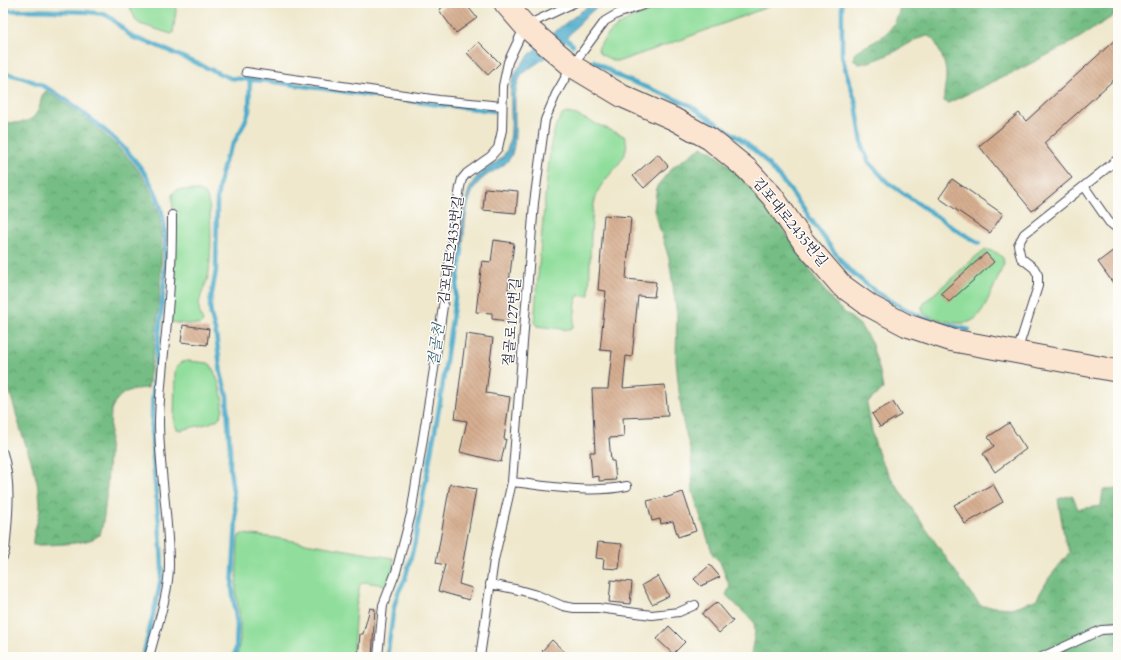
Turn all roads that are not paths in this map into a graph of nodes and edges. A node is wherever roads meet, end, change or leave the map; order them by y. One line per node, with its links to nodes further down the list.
1 (505, 3): 4 (street, 김포대로2435번길)
2 (574, 3): 4 (lane)
3 (649, 3): 5 (lane)
4 (531, 31): 5 (street, 김포대로2435번길); 7 (lane, 김포대로2435번길)
5 (568, 62): 12 (street, 김포대로2435번길); 15 (lane, 절골로127번길)
6 (246, 72): 7 (lane)
7 (502, 106): 22 (lane, 김포대로2435번길)
8 (1118, 159): 9 (lane)
9 (1084, 186): 11 (lane); 12 (lane)
10 (172, 215): 21 (lane)
11 (1118, 229)
12 (1016, 353): 13 (street, 김포대로2435번길)
13 (1118, 371)
14 (3, 453): 17 (lane)
15 (512, 482): 16 (lane); 18 (lane, 절골로127번길)
16 (627, 486)
17 (3, 557)
18 (490, 584): 19 (lane); 23 (lane, 절골로127번길)
19 (695, 605)
20 (1118, 628): 24 (lane)
21 (149, 657)
22 (378, 657)
23 (480, 657)
24 (1042, 657)

